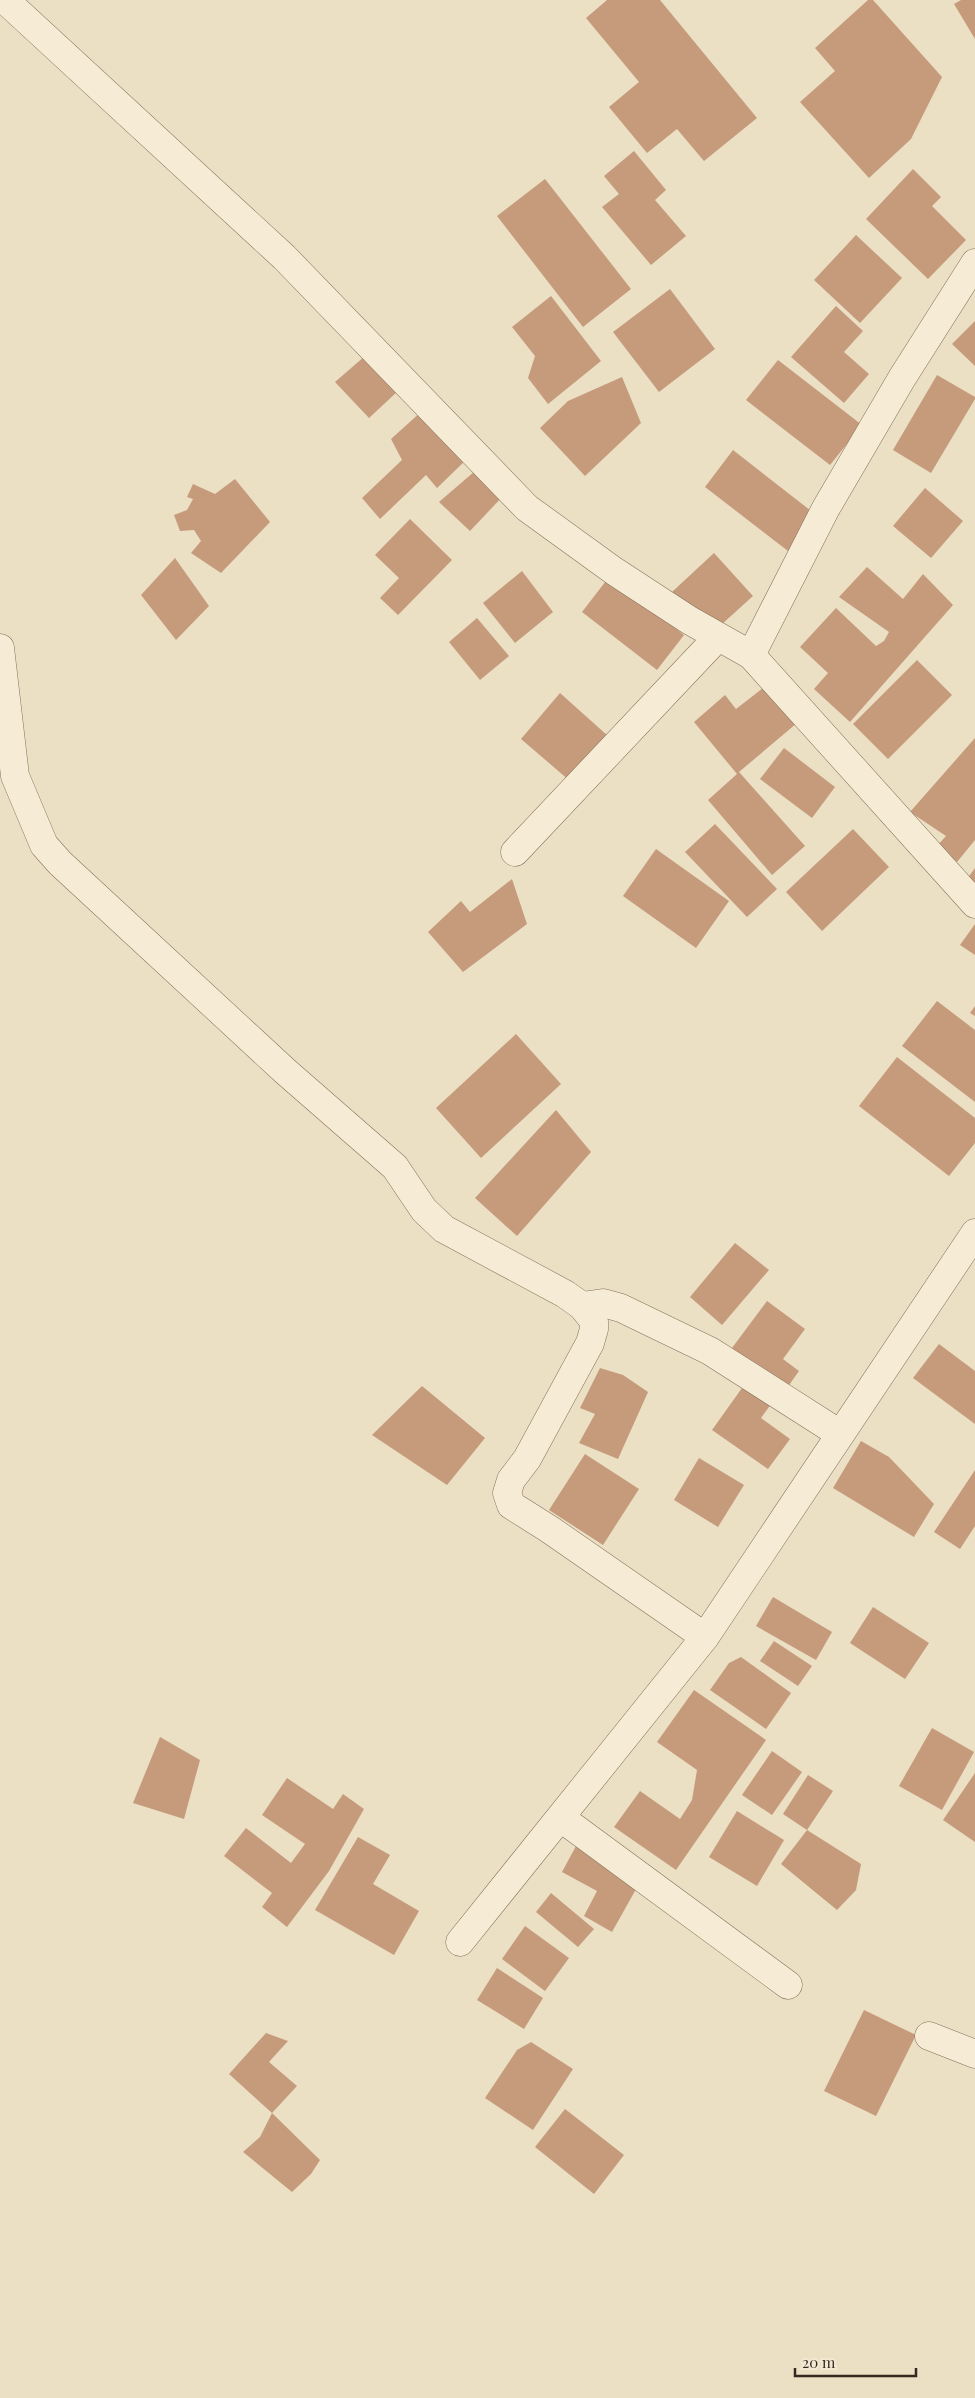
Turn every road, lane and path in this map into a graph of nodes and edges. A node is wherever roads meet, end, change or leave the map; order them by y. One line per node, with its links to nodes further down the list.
1 (5, 0): 3 (street)
2 (975, 263): 5 (street)
3 (718, 637): 5 (street); 6 (street)
4 (0, 648): 9 (street)
5 (751, 655): 7 (street)
6 (515, 852)
7 (975, 904)
8 (975, 1233): 10 (street)
9 (582, 1306): 10 (street); 11 (street)
10 (840, 1434): 11 (street)
11 (706, 1638): 12 (street)
12 (561, 1818): 13 (street); 14 (street)
13 (460, 1942)
14 (788, 1985)
15 (929, 2036): 16 (street)
16 (975, 2054)

